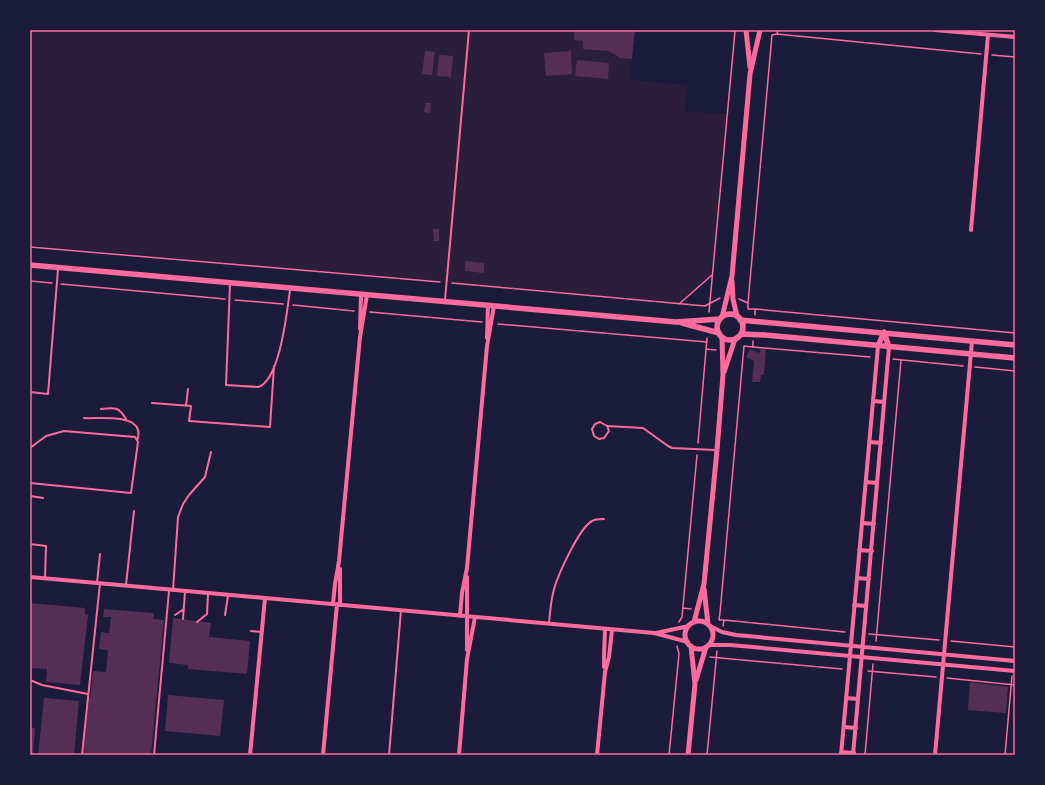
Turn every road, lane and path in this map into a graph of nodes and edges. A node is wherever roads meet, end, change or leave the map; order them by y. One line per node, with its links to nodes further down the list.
1 (469, 30): 22 (lane)
2 (726, 30): 19 (path)
3 (746, 30): 14 (street)
4 (760, 30): 14 (street)
5 (778, 30): 9 (path)
6 (935, 30): 7 (street)
7 (949, 31): 8 (street)
8 (956, 31): 10 (street)
9 (777, 34): 12 (path); 29 (path)
10 (988, 35): 11 (street); 12 (street)
11 (1015, 37)
12 (986, 54): 13 (path); 15 (street)
13 (1015, 57)
14 (750, 74): 20 (street)
15 (971, 230)
16 (30, 247): 22 (path)
17 (30, 265): 18 (main road)
18 (58, 268): 21 (main road); 57 (lane)
19 (713, 275): 26 (path); 27 (path)
20 (732, 276): 30 (street); 31 (street)
21 (230, 283): 23 (main road); 52 (lane)
22 (447, 283): 25 (lane); 27 (path)
23 (290, 288): 24 (main road); 52 (lane)
24 (364, 294): 25 (main road); 99 (street)
25 (445, 302): 28 (main road)
26 (710, 303): 27 (path); 32 (path)
27 (679, 304)
28 (491, 306): 34 (main road); 86 (street)
29 (755, 309): 33 (path); 37 (path)
30 (721, 318): 31 (main road); 32 (main road); 40 (main road)
31 (738, 318): 33 (main road); 38 (main road)
32 (707, 320): 34 (main road)
33 (754, 321): 36 (main road)
34 (676, 322): 35 (main road)
35 (706, 330): 40 (main road); 70 (path)
36 (884, 332): 42 (main road); 44 (main road); 45 (main road)
37 (1015, 333)
38 (741, 334): 39 (main road); 41 (main road)
39 (754, 334): 44 (main road); 46 (path)
40 (720, 335): 41 (main road); 55 (street)
41 (735, 339): 55 (street)
42 (972, 341): 43 (main road); 47 (street)
43 (1015, 345)
44 (878, 346): 45 (main road); 48 (street)
45 (889, 346): 47 (main road); 50 (street)
46 (753, 347): 48 (path); 110 (path)
47 (972, 354): 49 (main road); 53 (street)
48 (878, 358): 58 (street)
49 (1015, 358)
50 (888, 359): 51 (path); 59 (street)
51 (901, 360): 53 (path); 125 (path)
52 (274, 364): 61 (lane)
53 (971, 367): 54 (path); 133 (street)
54 (1015, 371)
55 (722, 375): 71 (street)
56 (188, 389): 61 (lane)
57 (30, 392)
58 (873, 401): 59 (street); 67 (street)
59 (884, 402): 68 (street)
60 (152, 404): 61 (lane)
61 (186, 406)
62 (102, 409): 64 (lane)
63 (84, 418): 64 (lane)
64 (126, 419): 66 (lane)
65 (607, 426): 65 (lane); 70 (lane)
66 (137, 440): 69 (lane); 74 (lane)
67 (870, 442): 68 (street); 73 (street)
68 (881, 443): 75 (street)
69 (30, 448)
70 (697, 449): 71 (lane); 117 (path)
71 (717, 450): 92 (street)
72 (211, 452): 94 (lane)
73 (866, 482): 75 (street); 80 (street)
74 (30, 483)
75 (877, 483): 81 (street)
76 (30, 498): 77 (lane)
77 (43, 498)
78 (134, 511): 93 (lane)
79 (604, 519): 113 (lane)
80 (862, 523): 81 (street); 83 (street)
81 (874, 524): 84 (street)
82 (30, 544): 88 (lane)
83 (859, 550): 84 (street); 89 (street)
84 (872, 551): 90 (street)
85 (100, 554): 91 (lane)
86 (467, 568): 106 (street); 107 (street)
87 (30, 576): 88 (street)
88 (44, 578): 91 (street)
89 (857, 578): 90 (street); 100 (street)
90 (869, 579): 101 (street)
91 (99, 583): 93 (street); 149 (lane)
92 (704, 584): 112 (street); 114 (street)
93 (126, 585): 94 (street)
94 (171, 589): 95 (street); 157 (lane)
95 (185, 591): 96 (street); 102 (lane)
96 (208, 593): 97 (street); 111 (lane)
97 (228, 595): 98 (street); 105 (lane)
98 (265, 598): 99 (street); 120 (street)
99 (337, 605): 103 (street); 159 (street)
100 (854, 605): 101 (street); 123 (street)
101 (866, 606): 124 (street)
102 (184, 608): 104 (lane); 109 (lane)
103 (401, 610): 106 (street); 160 (lane)
104 (175, 615)
105 (226, 615)
106 (460, 616): 107 (street)
107 (466, 617): 108 (street); 136 (street)
108 (475, 617): 113 (street); 136 (street)
109 (183, 619)
110 (724, 620): 121 (path); 123 (path)
111 (197, 622)
112 (694, 622): 114 (street); 115 (street)
113 (549, 624): 116 (street)
114 (709, 625): 121 (street); 129 (street)
115 (689, 626): 117 (street); 127 (street)
116 (605, 629): 118 (street); 144 (street)
117 (678, 629): 122 (street)
118 (612, 630): 122 (street); 144 (street)
119 (251, 631): 120 (lane)
120 (262, 632): 158 (street)
121 (722, 632): 130 (street)
122 (654, 633): 126 (street)
123 (852, 633): 130 (street)
124 (864, 634): 125 (path); 131 (street)
125 (876, 634): 132 (path)
126 (677, 639): 127 (street); 163 (path)
127 (690, 644): 129 (street); 147 (street)
128 (718, 645): 129 (street); 134 (street); 137 (path)
129 (707, 646): 147 (street)
130 (851, 646): 131 (street); 134 (street)
131 (863, 647): 132 (street); 135 (street)
132 (875, 648): 133 (street)
133 (944, 654): 139 (street); 140 (street)
134 (850, 656): 135 (street); 141 (street)
135 (862, 657): 138 (street); 142 (street)
136 (467, 658): 161 (street)
137 (716, 658): 141 (path); 165 (path)
138 (874, 658): 140 (street); 145 (path)
139 (1015, 660)
140 (943, 665): 143 (street); 167 (street)
141 (849, 669): 150 (street)
142 (861, 670): 145 (path); 151 (street)
143 (1015, 671)
144 (605, 672): 162 (street)
145 (873, 672): 166 (path)
146 (30, 680): 149 (lane)
147 (695, 684): 164 (street)
148 (1015, 684): 168 (path)
149 (88, 694): 156 (lane)
150 (846, 698): 151 (street); 152 (street)
151 (858, 699): 153 (street)
152 (844, 727): 153 (street); 154 (street)
153 (856, 728): 155 (street)
154 (841, 754): 155 (street)
155 (854, 754)
156 (82, 755)
157 (154, 755)
158 (250, 755)
159 (323, 755)
160 (389, 755)
161 (459, 755)
162 (597, 755)
163 (669, 755)
164 (688, 755)
165 (707, 755)
166 (866, 755)
167 (935, 755)
168 (1005, 755)

